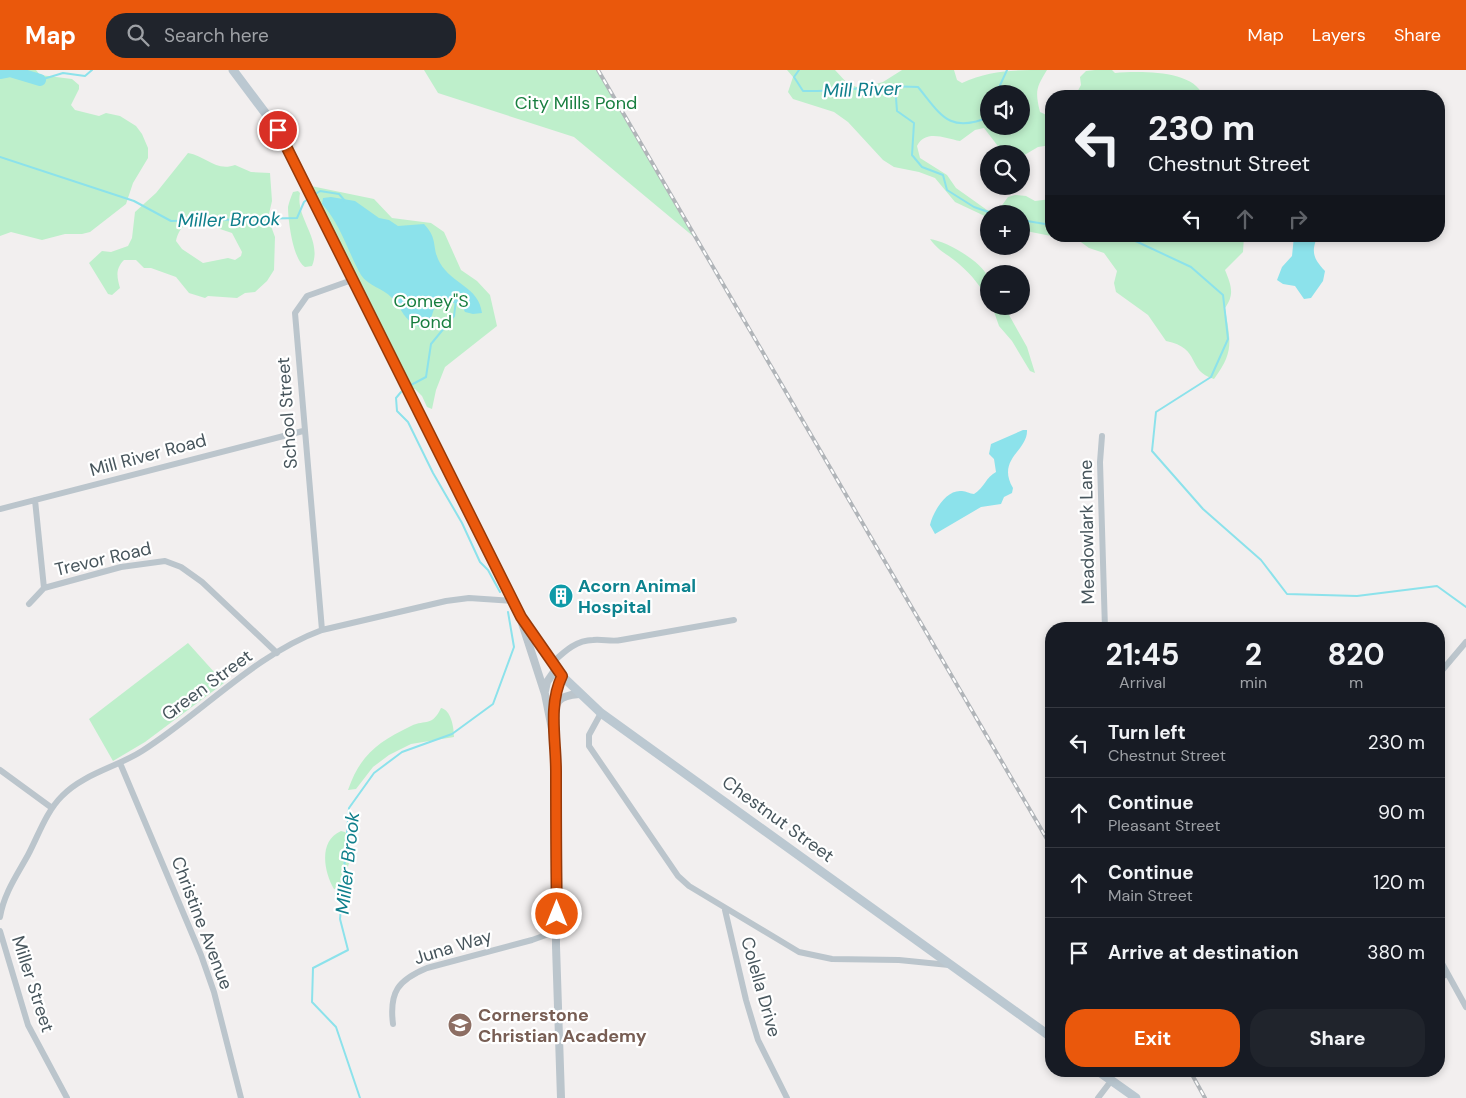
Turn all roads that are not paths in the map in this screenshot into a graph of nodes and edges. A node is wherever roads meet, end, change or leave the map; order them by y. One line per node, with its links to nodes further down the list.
1 (233, 70): 2 (main road, Chestnut Street)
2 (352, 280): 3 (street, School Street); 8 (main road, Chestnut Street)
3 (303, 431): 5 (street, Mill River Road); 13 (street, School Street)
4 (1102, 436): 12 (street, Meadowlark Lane)
5 (35, 500): 6 (street, Mill River Road); 7 (street)
6 (0, 509)
7 (44, 588): 9 (street, Trevor Road); 15 (street, Trevor Road)
8 (513, 601): 10 (main road, Chestnut Street); 13 (street, Green Street)
9 (28, 604)
10 (521, 617): 17 (main road, Chestnut Street); 18 (street)
11 (734, 620): 17 (street)
12 (1105, 622)
13 (322, 630): 15 (street, Green Street)
14 (1466, 642): 16 (street)
15 (277, 653): 23 (street, Green Street)
16 (1445, 667)
17 (557, 669): 18 (street); 19 (main road, Chestnut Street); 20 (street)
18 (545, 694): 22 (street)
19 (579, 694): 20 (street); 21 (main road, Chestnut Street)
20 (555, 708): 22 (street)
21 (602, 713): 26 (street); 30 (main road, Chestnut Street)
22 (553, 734): 28 (street)
23 (120, 763): 25 (street, Green Street); 40 (street, Christine Avenue)
24 (0, 770): 25 (street)
25 (52, 808): 27 (street, Green Street)
26 (726, 910): 30 (street); 42 (street, Colella Drive)
27 (0, 917)
28 (557, 930): 35 (street, Juna Way); 41 (street)
29 (0, 931): 39 (street, Miller Street)
30 (953, 965): 36 (main road, Chestnut Street)
31 (1445, 969): 32 (street)
32 (1448, 974): 33 (street); 34 (street)
33 (1445, 975)
34 (1466, 1007)
35 (392, 1024)
36 (1045, 1033)
37 (1106, 1077): 38 (main road)
38 (1111, 1081): 43 (street); 44 (main road)
39 (67, 1098)
40 (241, 1098)
41 (561, 1098)
42 (787, 1098)
43 (1098, 1098)
44 (1136, 1098)

